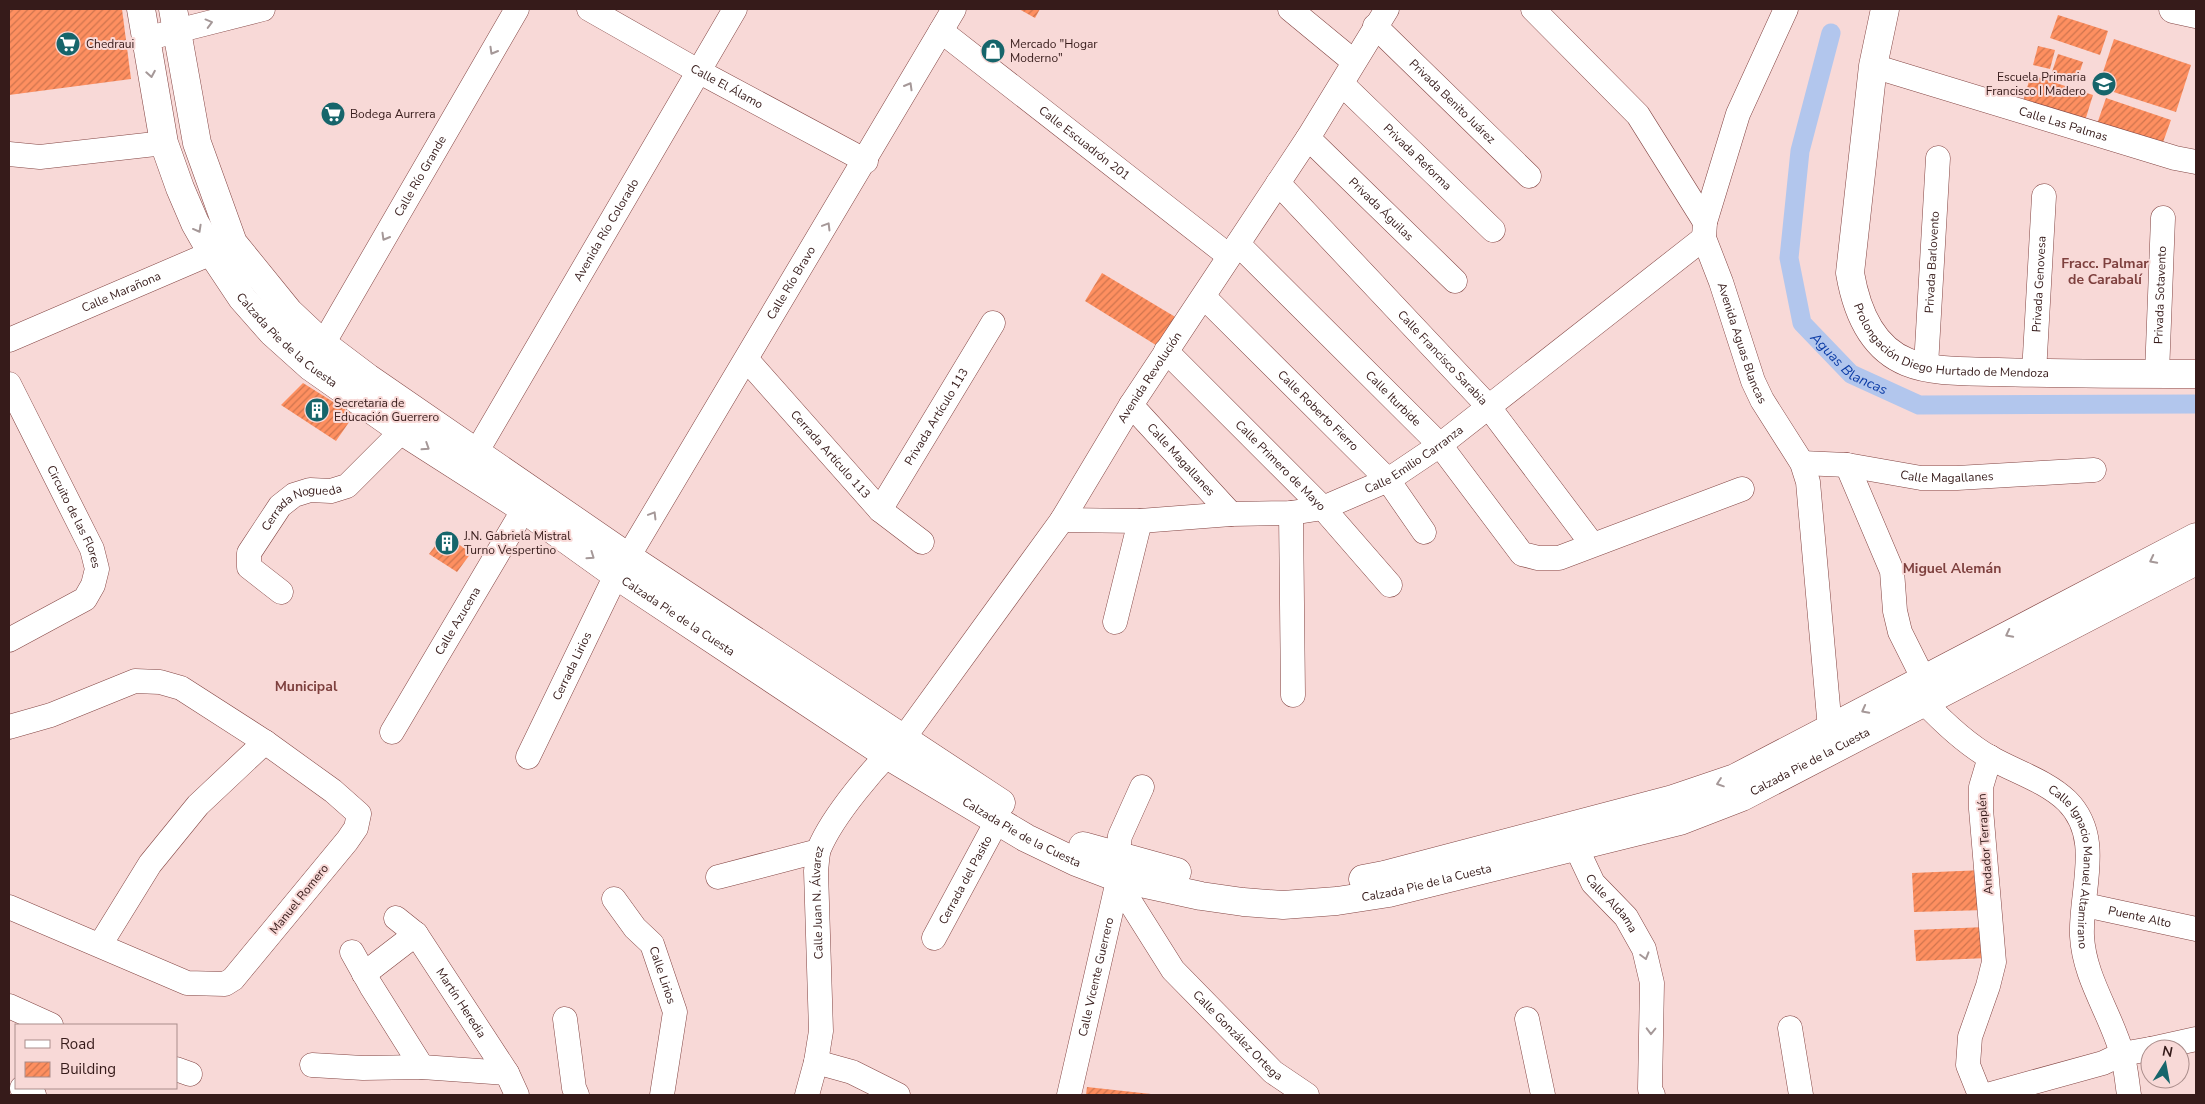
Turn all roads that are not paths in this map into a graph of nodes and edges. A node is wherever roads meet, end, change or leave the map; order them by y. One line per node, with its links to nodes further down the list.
1 (141, 9): 18 (main road, Calzada Pie de la Cuesta)
2 (263, 9): 16 (street, one-way to 2)
3 (517, 9): 41 (street, Calle Río Grande, one-way to 41)
4 (589, 9): 21 (street, Calle El Álamo)
5 (735, 9): 21 (street, Avenida Río Colorado)
6 (954, 9): 17 (street, Calle Río Bravo)
7 (1290, 9): 19 (street)
8 (1533, 9): 34 (street, Avenida Aguas Blancas)
9 (1786, 9): 34 (street)
10 (1862, 9): 11 (main road)
11 (1877, 9)
12 (1885, 9): 20 (main road, Prolongación Diego Hurtado de Mendoza)
13 (2173, 9): 14 (main road)
14 (2196, 14)
15 (1381, 18): 19 (street, Avenida Revolución); 29 (street, Privada Benito Juárez)
16 (175, 20): 18 (street); 35 (main road, Calzada Pie de la Cuesta)
17 (941, 31): 27 (street, Calle Río Bravo, one-way to 17); 36 (street, Calle Escuadrón 201)
18 (145, 39): 24 (main road, Calzada Pie de la Cuesta, one-way to 24)
19 (1353, 62): 22 (street, Avenida Revolución)
20 (1873, 66): 28 (street, Calle Las Palmas); 44 (main road, Prolongación Diego Hurtado de Mendoza)
21 (698, 71): 27 (street, Calle El Álamo); 53 (street, Avenida Río Colorado)
22 (1342, 84): 23 (street, Avenida Revolución); 33 (street, Privada Reforma)
23 (1308, 138): 30 (street, Avenida Revolución); 37 (street, Privada Águilas)
24 (164, 143): 25 (street); 35 (main road, Calzada Pie de la Cuesta, one-way to 35)
25 (9, 154)
26 (1938, 158): 44 (street, Privada Barlovento)
27 (866, 160): 43 (street, Calle Río Bravo, one-way to 27)
28 (2196, 162)
29 (1529, 176)
30 (1278, 183): 36 (street, Avenida Revolución); 50 (street, Calle Francisco Sarabia)
31 (2044, 196): 45 (street, Privada Genovesa)
32 (2163, 218): 46 (street, Privada Sotavento)
33 (1493, 230)
34 (1705, 230): 50 (street, Calle Emilio Carranza); 54 (street, Avenida Aguas Blancas)
35 (223, 248): 40 (street, Calle Marañona); 41 (main road, Calzada Pie de la Cuesta); 51 (main road, Calzada Pie de la Cuesta)
36 (1233, 250): 38 (street, Avenida Revolución); 52 (street, Calle Iturbide)
37 (1455, 282)
38 (1204, 297): 42 (street, Avenida Revolución); 57 (street, Calle Roberto Fierro)
39 (993, 323): 61 (street, Privada Artículo 113)
40 (9, 340)
41 (323, 344): 53 (main road, Calzada Pie de la Cuesta)
42 (1166, 351): 49 (street, Avenida Revolución); 59 (street, Calle Primero de Mayo)
43 (747, 360): 61 (street, Cerrada Artículo 113); 71 (street, Calle Río Bravo, one-way to 43)
44 (1926, 366): 45 (main road, Prolongación Diego Hurtado de Mendoza)
45 (2034, 373): 46 (main road, Prolongación Diego Hurtado de Mendoza)
46 (2157, 374): 47 (main road, Prolongación Diego Hurtado de Mendoza)
47 (2196, 374)
48 (9, 384): 75 (street, Circuito de las Flores)
49 (1131, 405): 63 (street, Calle Magallanes); 64 (street, Avenida Revolución)
50 (1488, 406): 52 (street, Calle Emilio Carranza); 69 (street, Calle Francisco Sarabia)
51 (402, 431): 60 (main road, Calzada Pie de la Cuesta, one-way to 60); 73 (street, Cerrada Nogueda)
52 (1440, 445): 57 (street, Calle Emilio Carranza); 69 (street, Calle Iturbide)
53 (477, 451): 71 (main road, Calzada Pie de la Cuesta)
54 (1802, 463): 55 (street, Calle Magallanes); 79 (street, Avenida Aguas Blancas)
55 (1846, 465): 56 (street, Calle Magallanes); 76 (street)
56 (2094, 470)
57 (1388, 480): 59 (street, Calle Emilio Carranza); 66 (street, Calle Roberto Fierro)
58 (1742, 490): 69 (street)
59 (1323, 508): 62 (street, Calle Emilio Carranza); 72 (street, Calle Primero de Mayo)
60 (524, 510): 71 (main road, Calzada Pie de la Cuesta, one-way to 71); 80 (street, Calle Azucena)
61 (880, 510): 68 (street, Cerrada Artículo 113)
62 (1290, 513): 63 (street, Calle Emilio Carranza); 77 (street)
63 (1231, 514): 65 (street, Calle Emilio Carranza)
64 (1062, 520): 65 (street, Calle Emilio Carranza); 82 (street, Avenida Revolución)
65 (1140, 521): 74 (street)
66 (1424, 532)
67 (2196, 537): 76 (main road, Calzada Pie de la Cuesta, one-way to 76)
68 (922, 542)
69 (1592, 544)
70 (2193, 564): 76 (main road, Calzada Pie de la Cuesta)
71 (622, 566): 82 (main road, Calzada Pie de la Cuesta); 83 (street, Cerrada Lirios)
72 (1390, 585)
73 (281, 592)
74 (1115, 622)
75 (9, 640)
76 (1924, 690): 79 (main road, Calzada Pie de la Cuesta, one-way to 79); 84 (street, Calle Ignacio Manuel Altamirano); 87 (main road, Calzada Pie de la Cuesta)
77 (1293, 696)
78 (9, 727): 81 (street, Manuel Romero)
79 (1830, 729): 87 (main road, Calzada Pie de la Cuesta, one-way to 87)
80 (392, 732)
81 (265, 742): 98 (street); 98 (street, Manuel Romero)
82 (895, 747): 86 (main road, Calzada Pie de la Cuesta); 88 (street, Calle Juan N. Álvarez); 89 (main road, Calzada Pie de la Cuesta)
83 (528, 756)
84 (1990, 757): 92 (street, Calle Ignacio Manuel Altamirano); 122 (street, Andador Terraplén)
85 (1142, 786): 89 (street, Calle Vicente Guerrero)
86 (997, 821): 89 (main road, Calzada Pie de la Cuesta); 97 (street, Cerrada del Pasito)
87 (1573, 836): 89 (main road, Calzada Pie de la Cuesta); 120 (street, Calle Aldama, one-way to 120)
88 (818, 851): 90 (street); 108 (street, Calle Juan N. Álvarez)
89 (1117, 873): 117 (street, Calle Vicente Guerrero); 118 (street, Calle González Ortega)
90 (718, 877)
91 (614, 899): 114 (street, Calle Lirios)
92 (2085, 905): 95 (street, Puente Alto); 107 (street, Calle Ignacio Manuel Altamirano)
93 (9, 907): 98 (street, Manuel Romero)
94 (396, 918): 96 (street, Martín Heredia)
95 (2196, 929)
96 (416, 934): 100 (street); 111 (street, Martín Heredia)
97 (934, 938)
98 (100, 945)
99 (352, 952): 100 (street)
100 (364, 974): 110 (street)
101 (9, 1006): 104 (street)
102 (565, 1019): 113 (street)
103 (1527, 1019): 119 (street)
104 (49, 1024)
105 (1790, 1028): 121 (street)
106 (2140, 1051): 107 (street)
107 (2122, 1054): 123 (street); 124 (street, Calle Ignacio Manuel Altamirano)
108 (816, 1062): 115 (street, Calle Juan N. Álvarez); 116 (street)
109 (312, 1065): 110 (street)
110 (422, 1067): 111 (street)
111 (506, 1073): 112 (street, Martín Heredia)
112 (517, 1095)
113 (577, 1095)
114 (662, 1095)
115 (807, 1095)
116 (898, 1095)
117 (1069, 1095)
118 (1307, 1095)
119 (1543, 1095)
120 (1653, 1095)
121 (1801, 1095)
122 (1980, 1095)
123 (1987, 1095)
124 (2129, 1095)

